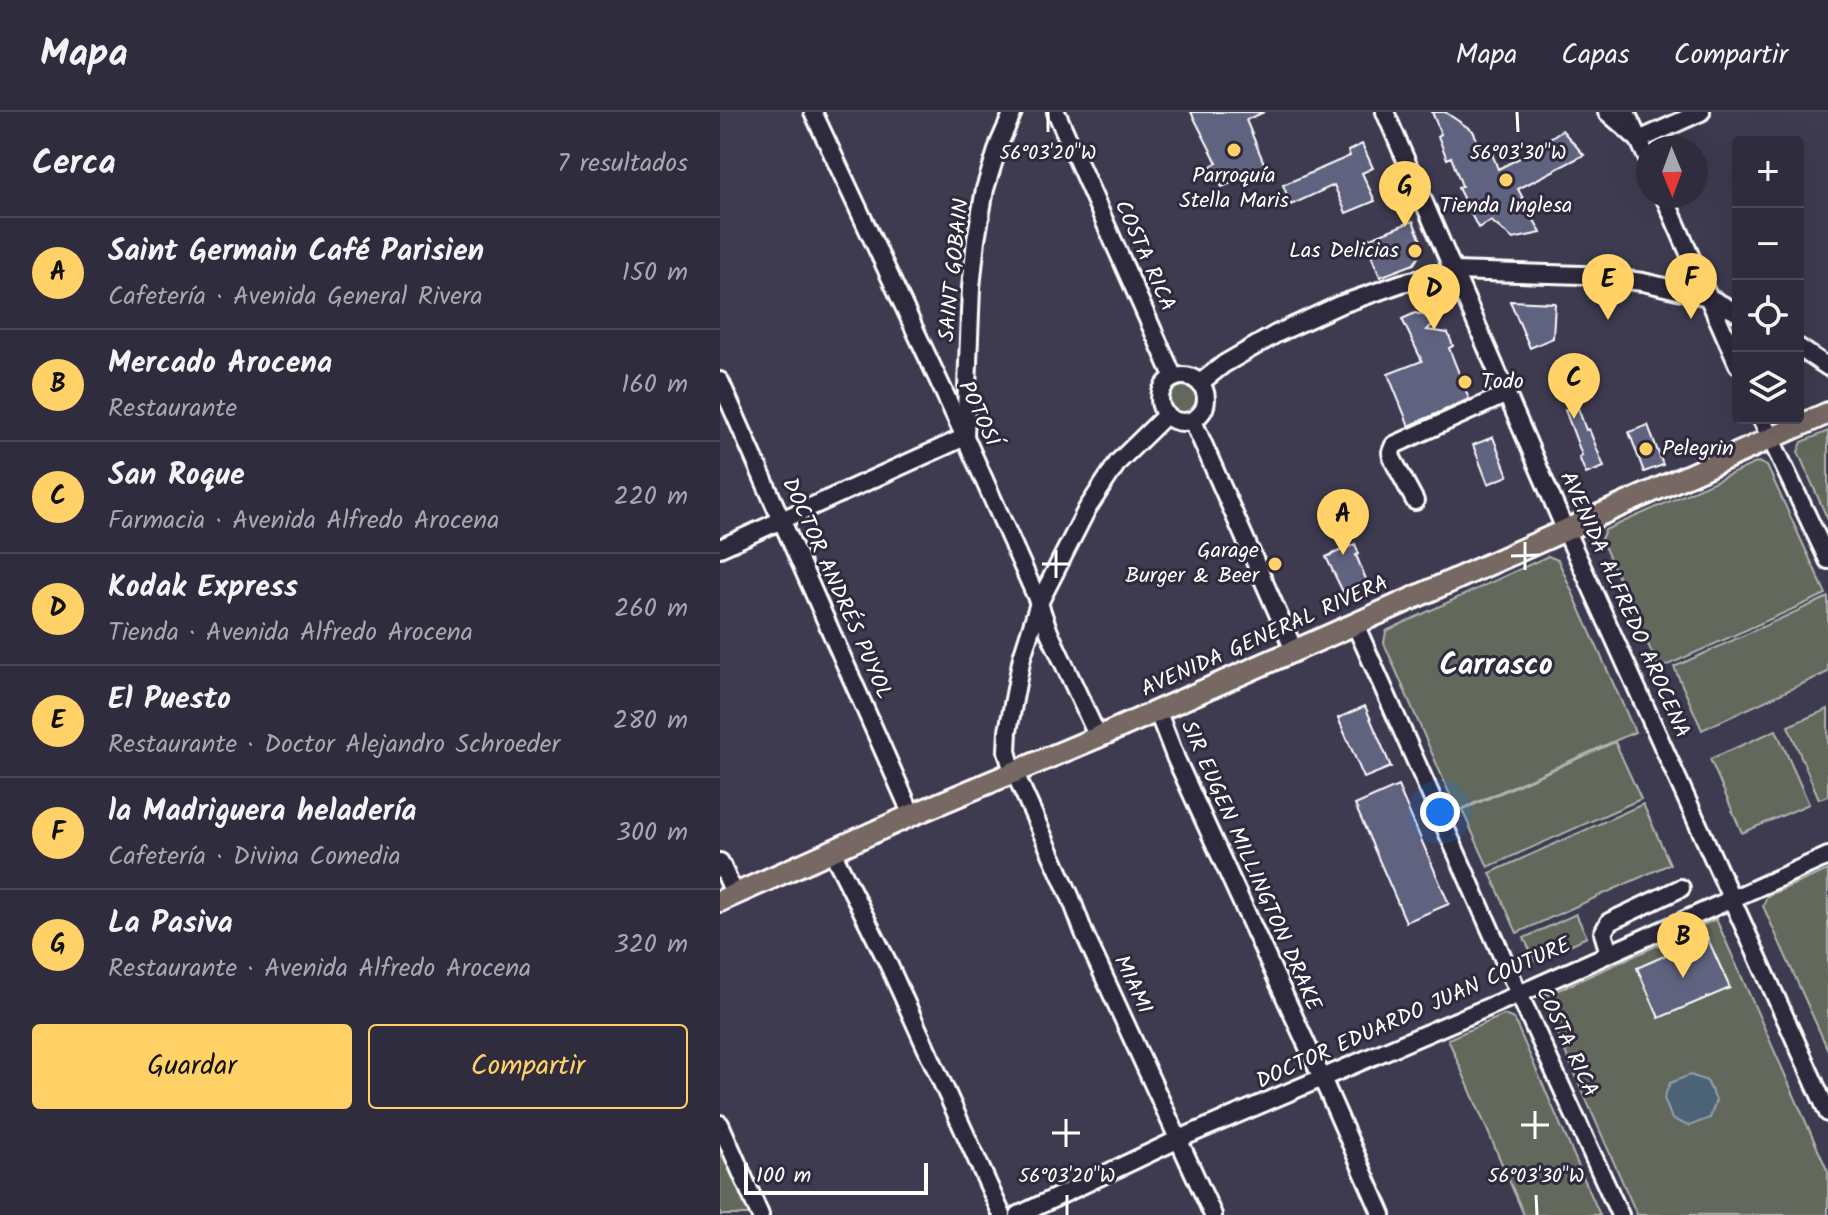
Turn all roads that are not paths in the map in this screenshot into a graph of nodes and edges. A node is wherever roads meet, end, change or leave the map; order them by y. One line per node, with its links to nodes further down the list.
1 (813, 112): 26 (street, POTOSÍ)
2 (1013, 112): 26 (street, SAINT GOBAIN)
3 (1056, 112): 18 (street, COSTA RICA)
4 (1385, 112): 12 (street, AVENIDA ALFREDO AROCENA)
5 (1607, 112): 10 (street)
6 (1626, 112): 8 (street)
7 (1701, 112): 9 (street)
8 (1637, 136)
9 (1648, 136)
10 (1636, 137)
11 (1669, 208): 13 (street)
12 (1454, 271): 13 (street); 20 (street); 21 (street, AVENIDA ALFREDO AROCENA)
13 (1708, 297): 14 (street); 16 (street)
14 (1732, 310)
15 (1804, 351): 17 (street)
16 (1732, 352)
17 (1828, 367)
18 (1174, 378): 20 (street); 23 (street)
19 (720, 381): 29 (street, DOCTOR ANDRÉS PUYOL)
20 (1200, 383): 24 (street)
21 (1507, 394): 28 (street); 30 (street, AVENIDA ALFREDO AROCENA)
22 (1828, 413): 27 (main road, AVENIDA GENERAL RIVERA)
23 (1166, 415): 24 (street); 33 (street, MIAMI)
24 (1193, 421): 35 (street)
25 (1764, 424): 27 (street)
26 (965, 437): 29 (street); 33 (street, POTOSÍ)
27 (1770, 438): 30 (main road, AVENIDA GENERAL RIVERA); 32 (street)
28 (1415, 501)
29 (782, 521): 31 (street); 39 (street, DOCTOR ANDRÉS PUYOL)
30 (1565, 529): 34 (main road, AVENIDA GENERAL RIVERA); 45 (street, AVENIDA ALFREDO AROCENA)
31 (720, 548)
32 (1828, 560)
33 (1039, 603): 37 (street, POTOSÍ); 38 (street, MIAMI)
34 (1355, 624): 35 (main road, AVENIDA GENERAL RIVERA); 47 (street, COSTA RICA)
35 (1294, 650): 36 (main road, AVENIDA GENERAL RIVERA)
36 (1157, 710): 37 (main road, AVENIDA GENERAL RIVERA); 48 (street, SIR EUGEN MILLINGTON DRAKE)
37 (1098, 737): 38 (main road, AVENIDA GENERAL RIVERA)
38 (1015, 772): 39 (main road, AVENIDA GENERAL RIVERA); 51 (street, MIAMI)
39 (912, 815): 40 (main road, AVENIDA GENERAL RIVERA)
40 (832, 851): 44 (main road, AVENIDA GENERAL RIVERA); 53 (street)
41 (1828, 856): 45 (street, DOCTOR EDUARDO JUAN COUTURE)
42 (720, 862): 44 (street)
43 (1681, 888): 46 (street)
44 (727, 898)
45 (1732, 899): 46 (street, DOCTOR EDUARDO JUAN COUTURE); 49 (street, AVENIDA ALFREDO AROCENA)
46 (1609, 953): 47 (street, DOCTOR EDUARDO JUAN COUTURE)
47 (1519, 994): 48 (street, DOCTOR EDUARDO JUAN COUTURE); 57 (street, COSTA RICA)
48 (1322, 1078): 51 (street, DOCTOR EDUARDO JUAN COUTURE); 56 (street, SIR EUGEN MILLINGTON DRAKE)
49 (1828, 1113)
50 (720, 1124): 52 (street)
51 (1179, 1139): 54 (street, DOCTOR EDUARDO JUAN COUTURE); 55 (street, MIAMI)
52 (760, 1215)
53 (1002, 1215)
54 (1019, 1215)
55 (1213, 1215)
56 (1382, 1215)
57 (1620, 1215)

